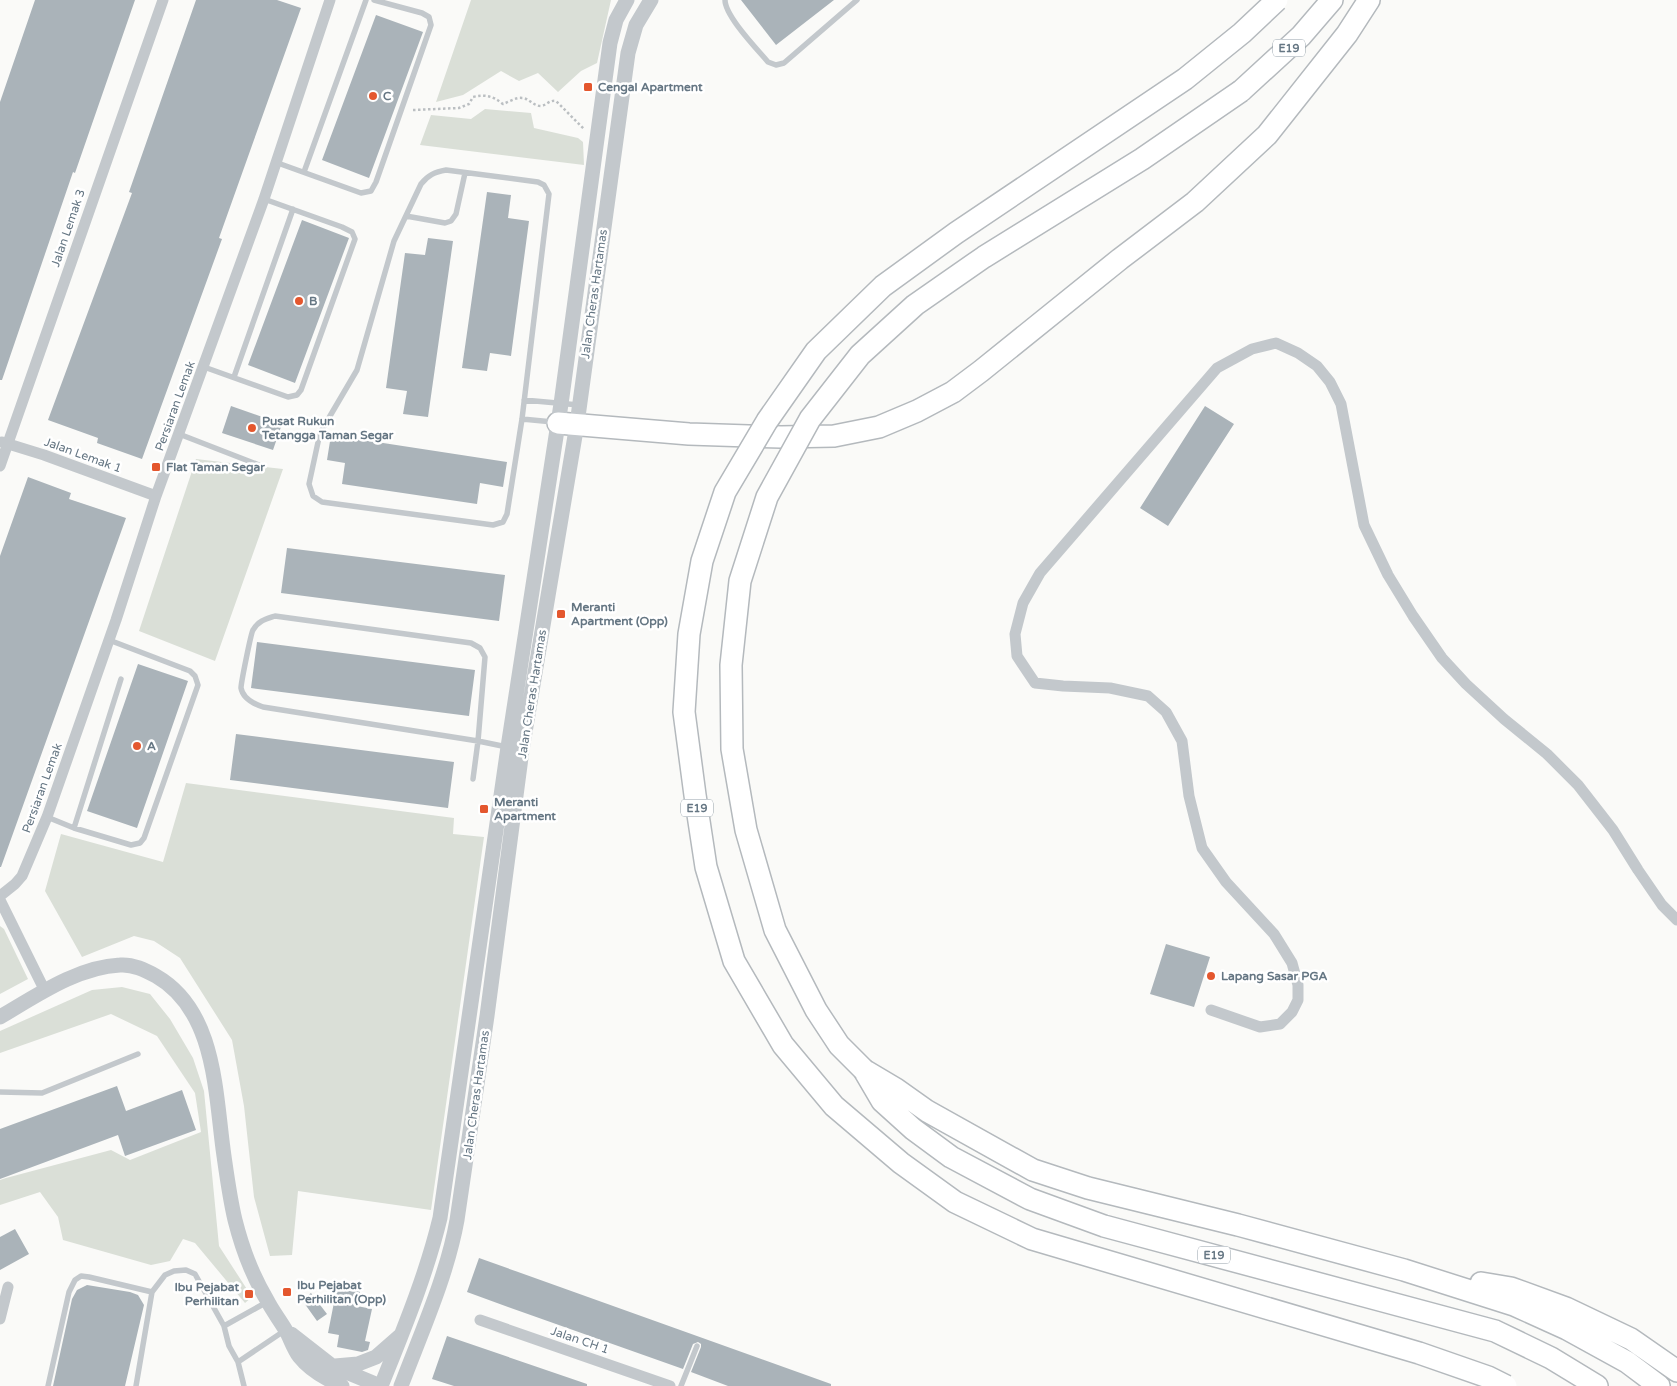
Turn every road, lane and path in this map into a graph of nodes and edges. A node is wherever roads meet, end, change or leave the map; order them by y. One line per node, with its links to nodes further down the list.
1 (163, 0): 26 (street, Jalan Lemak 3)
2 (330, 0): 14 (street, Persiaran Lemak)
3 (366, 0): 15 (lane)
4 (374, 0): 12 (lane)
5 (626, 0): 13 (street, Jalan Cheras Hartamas)
6 (651, 0): 23 (street, Jalan Cheras Hartamas)
7 (725, 0): 8 (lane)
8 (857, 0)
9 (1277, 0): 71 (highway, E19, bridge)
10 (1332, 0): 46 (highway, E19, bridge)
11 (1369, 0): 23 (highway)
12 (401, 110): 13 (path); 15 (lane)
13 (596, 140): 23 (street, Jalan Cheras Hartamas)
14 (275, 162): 15 (lane); 17 (street, Persiaran Lemak)
15 (304, 172)
16 (465, 172): 19 (lane); 19 (lane); 22 (lane)
17 (264, 199): 18 (lane); 20 (street, Persiaran Lemak)
18 (293, 209): 21 (lane); 21 (lane)
19 (406, 216): 24 (lane)
20 (204, 367): 21 (lane); 25 (street, Persiaran Lemak)
21 (234, 377)
22 (524, 400): 23 (lane); 24 (lane)
23 (569, 414): 24 (lane); 33 (street, Jalan Cheras Hartamas)
24 (522, 419)
25 (178, 434): 27 (lane); 29 (street, Persiaran Lemak)
26 (4, 443): 28 (street, Jalan Lemak 3); 29 (street, Jalan Lemak 1)
27 (259, 465)
28 (0, 466)
29 (156, 496): 30 (street, Persiaran Lemak)
30 (109, 640): 35 (street, Persiaran Lemak); 36 (lane)
31 (121, 679): 36 (lane)
32 (478, 741): 32 (lane); 33 (lane); 34 (lane)
33 (515, 748): 42 (street, Jalan Cheras Hartamas); 43 (street, Jalan Cheras Hartamas)
34 (473, 779)
35 (47, 817): 36 (lane); 37 (street, Persiaran Lemak)
36 (74, 828)
37 (0, 896)
38 (0, 900): 40 (street)
39 (1677, 920): 41 (street)
40 (45, 991): 44 (street); 52 (street)
41 (1211, 1010)
42 (469, 1014): 43 (street); 51 (street, Jalan Cheras Hartamas)
43 (488, 1016): 53 (street, Jalan Cheras Hartamas)
44 (0, 1017)
45 (138, 1054): 47 (lane)
46 (864, 1070): 48 (highway); 72 (highway, E19)
47 (0, 1092)
48 (1404, 1270): 62 (highway); 73 (highway)
49 (8, 1287): 54 (street)
50 (152, 1292): 56 (lane); 63 (lane); 64 (lane)
51 (416, 1298): 53 (street); 58 (street, Jalan Cheras Hartamas)
52 (268, 1302): 56 (lane); 57 (street)
53 (432, 1304): 68 (street, Jalan Cheras Hartamas)
54 (0, 1319)
55 (480, 1320): 69 (street, Jalan CH 1)
56 (224, 1326): 60 (lane)
57 (286, 1330): 60 (lane); 61 (street); 66 (street)
58 (402, 1335): 61 (street); 67 (street, Jalan Cheras Hartamas)
59 (698, 1346): 70 (lane)
60 (238, 1362): 65 (lane)
61 (332, 1366): 67 (street)
62 (1677, 1372)
63 (48, 1386)
64 (136, 1386)
65 (244, 1386)
66 (342, 1386)
67 (380, 1386)
68 (401, 1386)
69 (670, 1386)
70 (681, 1386)
71 (1506, 1386)
72 (1597, 1386)
73 (1659, 1386)

